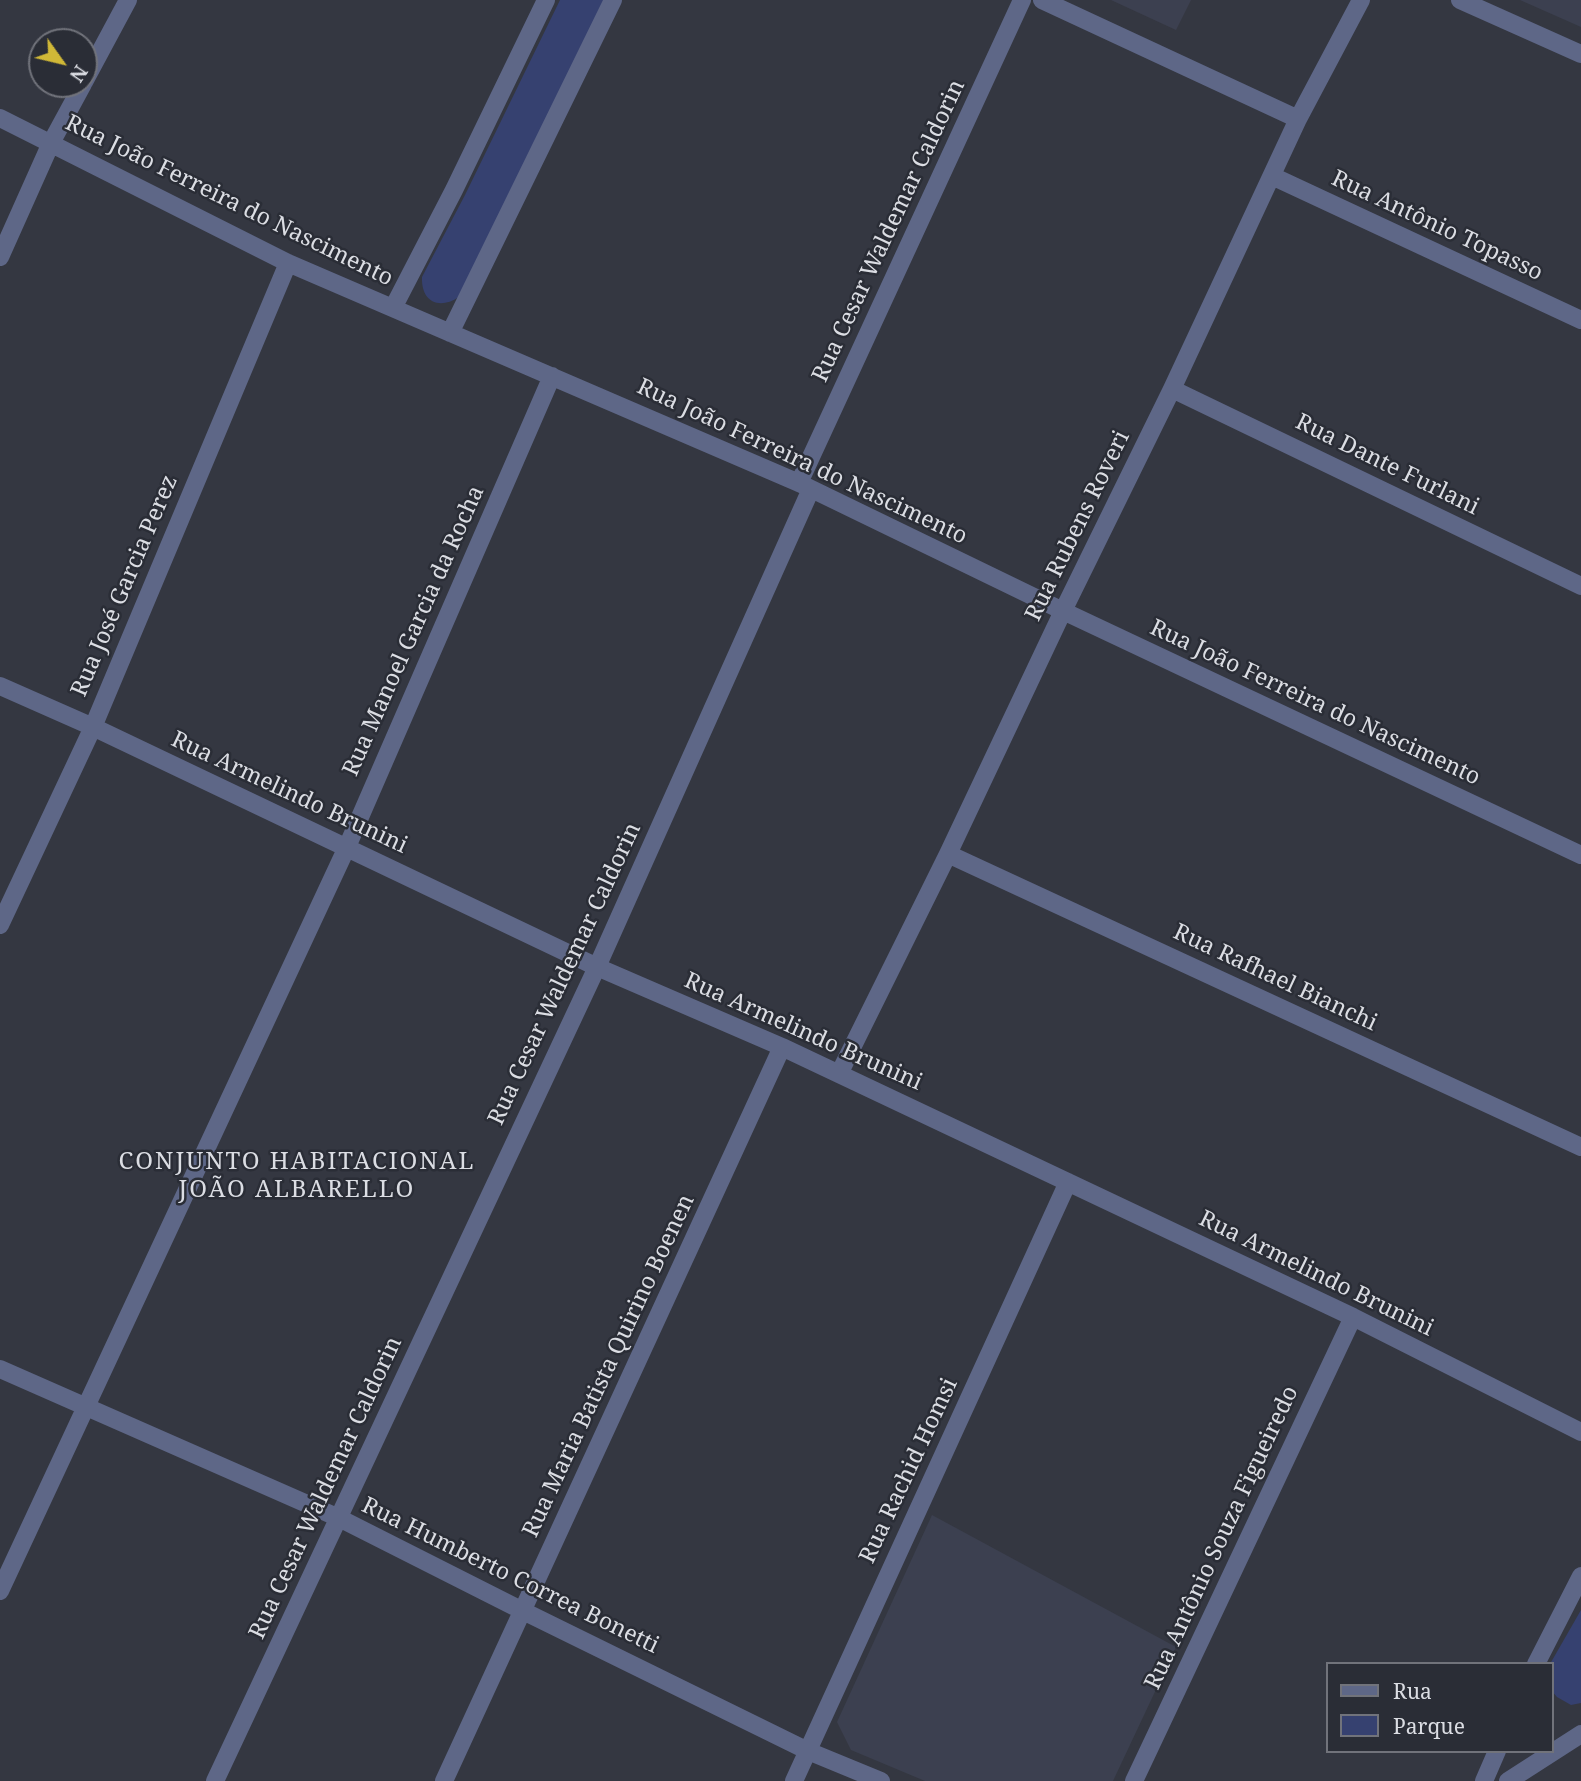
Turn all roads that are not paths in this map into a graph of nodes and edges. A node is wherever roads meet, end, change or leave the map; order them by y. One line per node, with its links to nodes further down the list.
1 (128, 0): 9 (street)
2 (547, 0): 17 (street)
3 (613, 0): 19 (street)
4 (1022, 0): 22 (street, Rua Cesar Waldemar Caldorin)
5 (1042, 0): 12 (street)
6 (1362, 0): 12 (street, Rua Rubens Roveri)
7 (1460, 0): 8 (street)
8 (1581, 54)
9 (98, 55)
10 (75, 98): 13 (street)
11 (0, 118): 13 (street, Rua João Ferreira do Nascimento)
12 (1298, 119): 14 (street, Rua Rubens Roveri)
13 (51, 143): 15 (street); 16 (street, Rua João Ferreira do Nascimento)
14 (1272, 176): 18 (street, Rua Antônio Topasso); 21 (street, Rua Rubens Roveri)
15 (0, 257)
16 (288, 262): 17 (street, Rua João Ferreira do Nascimento); 26 (street, Rua José Garcia Perez)
17 (393, 308): 19 (street, Rua João Ferreira do Nascimento)
18 (1581, 320)
19 (450, 333): 20 (street, Rua João Ferreira do Nascimento)
20 (552, 376): 22 (street, Rua João Ferreira do Nascimento); 27 (street, Rua Manoel Garcia da Rocha)
21 (1172, 389): 23 (street, Rua Dante Furlani); 24 (street, Rua Rubens Roveri)
22 (805, 486): 24 (street, Rua João Ferreira do Nascimento); 31 (street, Rua Cesar Waldemar Caldorin)
23 (1581, 586)
24 (1063, 611): 28 (street, Rua Rubens Roveri); 29 (street, Rua João Ferreira do Nascimento)
25 (0, 686): 26 (street, Rua Armelindo Brunini)
26 (93, 727): 27 (street, Rua Armelindo Brunini); 30 (street, Rua José Garcia Perez)
27 (347, 847): 31 (street, Rua Armelindo Brunini); 38 (street, Rua Manoel Garcia da Rocha)
28 (948, 854): 33 (street, Rua Rubens Roveri); 34 (street, Rua Rafhael Bianchi)
29 (1581, 855)
30 (0, 925)
31 (597, 967): 32 (street, Rua Armelindo Brunini); 40 (street, Rua Cesar Waldemar Caldorin)
32 (782, 1047): 33 (street, Rua Armelindo Brunini); 43 (street, Rua Maria Batista Quirino Boenen)
33 (839, 1074): 35 (street, Rua Armelindo Brunini)
34 (1581, 1147)
35 (1068, 1182): 36 (street, Rua Armelindo Brunini); 46 (street, Rua Rachid Homsi)
36 (1353, 1317): 39 (street, Rua Armelindo Brunini); 54 (street, Rua Antônio Souza Figueiredo)
37 (0, 1369): 38 (street, Rua Humberto Correa Bonetti)
38 (85, 1407): 40 (street, Rua Humberto Correa Bonetti); 42 (street, Rua Manoel Garcia da Rocha)
39 (1581, 1432)
40 (339, 1518): 43 (street, Rua Humberto Correa Bonetti); 50 (street, Rua Cesar Waldemar Caldorin)
41 (1581, 1576): 44 (street)
42 (0, 1591)
43 (523, 1611): 46 (street, Rua Humberto Correa Bonetti); 51 (street, Rua Maria Batista Quirino Boenen)
44 (1537, 1662)
45 (1581, 1734): 47 (street)
46 (808, 1751): 52 (street, Rua Rachid Homsi); 53 (street, Rua Humberto Correa Bonetti)
47 (1553, 1752)
48 (1496, 1753): 55 (street)
49 (1551, 1753): 56 (street)
50 (215, 1781)
51 (444, 1781)
52 (794, 1781)
53 (881, 1781)
54 (1134, 1781)
55 (1484, 1781)
56 (1508, 1781)

